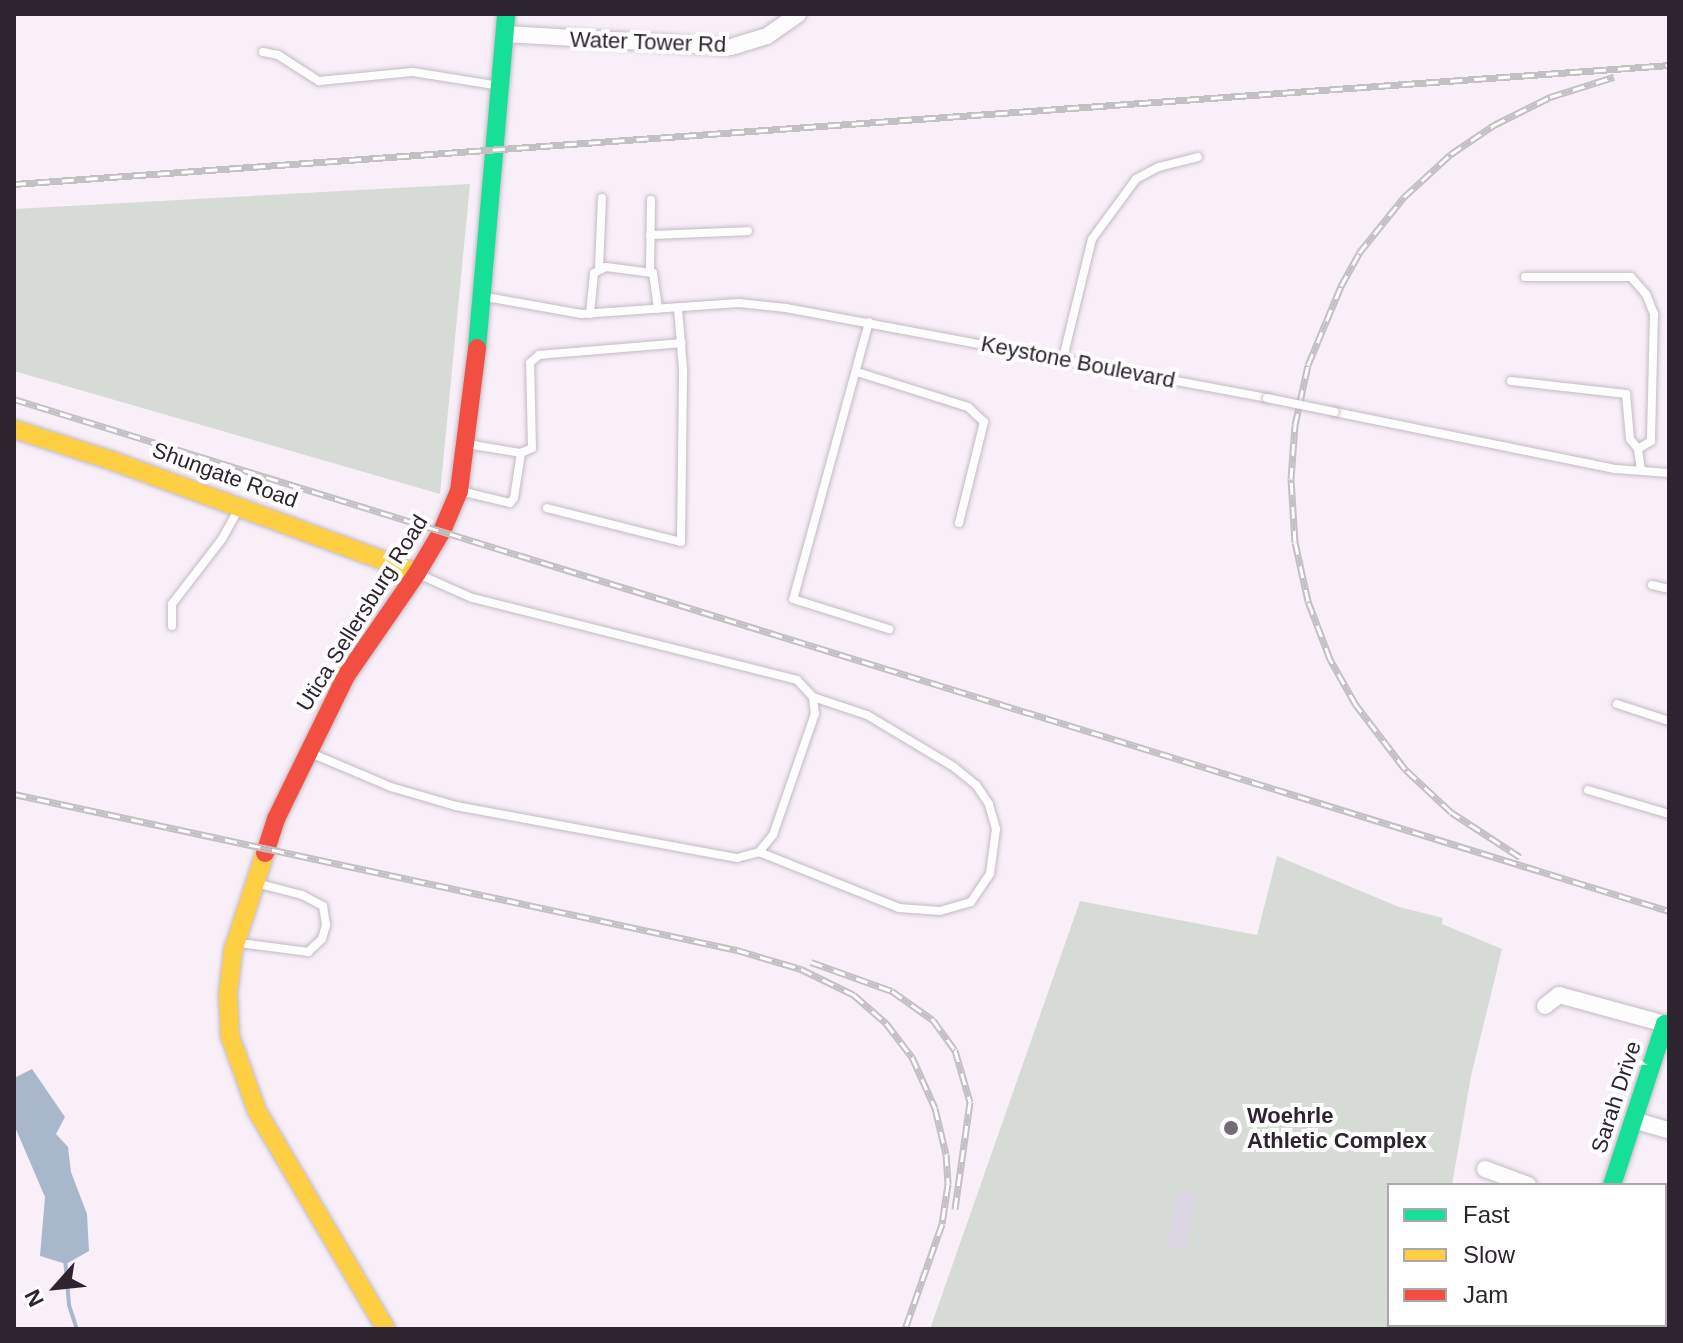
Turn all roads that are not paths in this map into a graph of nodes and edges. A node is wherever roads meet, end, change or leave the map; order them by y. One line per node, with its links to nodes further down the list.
1 (506, 14): 3 (street, Utica Sellersburg Road)
2 (798, 14): 3 (street, Water Tower Rd)
3 (505, 34): 5 (street, Utica Sellersburg Road)
4 (263, 52): 5 (lane)
5 (500, 86): 14 (street, Utica Sellersburg Road)
6 (1198, 157): 20 (lane)
7 (602, 198): 11 (lane)
8 (651, 200): 10 (lane)
9 (748, 231): 10 (lane)
10 (650, 235): 12 (lane)
11 (599, 269): 12 (lane); 17 (lane)
12 (650, 272): 16 (lane)
13 (1525, 277): 25 (lane)
14 (484, 297): 17 (lane, Keystone Boulevard); 24 (street, Utica Sellersburg Road)
15 (678, 308): 16 (lane, Keystone Boulevard); 18 (lane, Keystone Boulevard); 19 (lane)
16 (658, 309): 17 (lane, Keystone Boulevard)
17 (590, 314)
18 (869, 322): 20 (lane, Keystone Boulevard); 21 (lane)
19 (681, 343): 26 (lane); 31 (lane)
20 (1063, 358): 27 (lane, Keystone Boulevard, bridge)
21 (857, 372): 32 (lane); 37 (lane)
22 (1511, 381): 25 (lane)
23 (14, 429): 30 (street, Shungate Road)
24 (467, 444): 26 (lane); 29 (street, Utica Sellersburg Road)
25 (1638, 449): 27 (lane)
26 (521, 453): 29 (lane)
27 (1641, 471): 28 (lane, Keystone Boulevard)
28 (1669, 473)
29 (459, 491): 33 (street, Utica Sellersburg Road)
30 (241, 506): 33 (street, Shungate Road); 36 (lane)
31 (547, 508)
32 (959, 523)
33 (417, 573): 38 (lane); 41 (street, Utica Sellersburg Road)
34 (1652, 585): 35 (lane)
35 (1669, 589)
36 (172, 626)
37 (889, 629)
38 (813, 697): 44 (lane); 44 (lane)
39 (1617, 704): 40 (lane)
40 (1669, 721)
41 (308, 751): 44 (lane); 45 (street, Utica Sellersburg Road)
42 (1588, 790): 43 (lane)
43 (1669, 814)
44 (759, 852)
45 (256, 884): 46 (street, Utica Sellersburg Road); 46 (lane)
46 (235, 942): 54 (street, Utica Sellersburg Road)
47 (1545, 1006): 48 (street)
48 (1667, 1024): 49 (street, Sarah Drive)
49 (1633, 1120): 50 (street); 53 (street, Sarah Drive)
50 (1669, 1130)
51 (1485, 1169): 52 (street)
52 (1523, 1183)
53 (1613, 1183)
54 (386, 1329)

